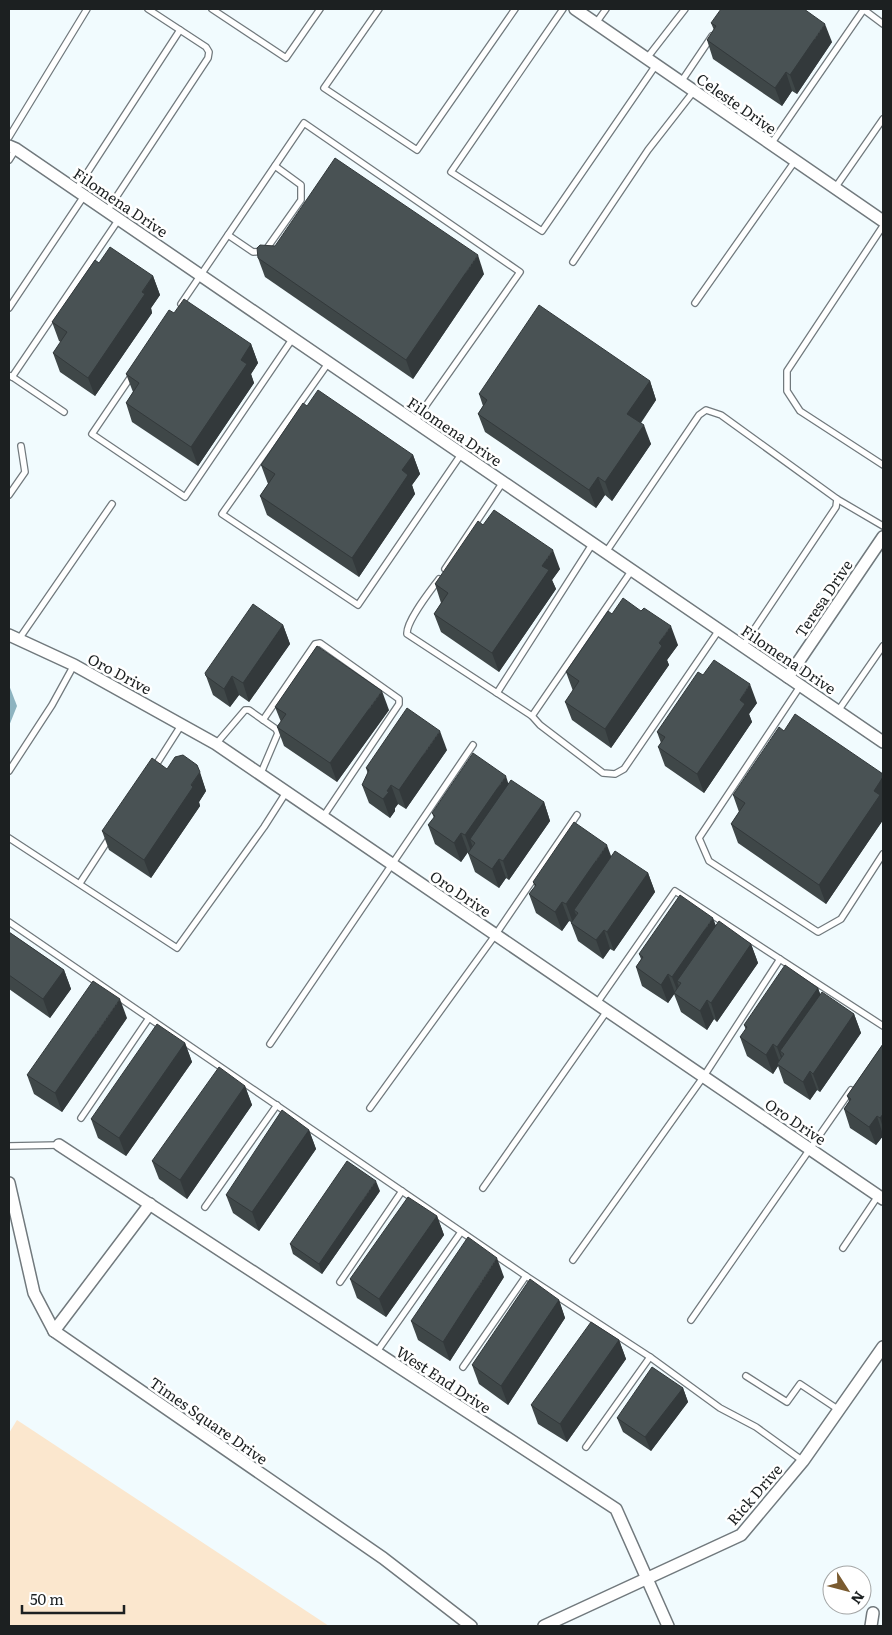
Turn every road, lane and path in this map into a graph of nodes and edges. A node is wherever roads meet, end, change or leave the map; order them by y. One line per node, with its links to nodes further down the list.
1 (87, 9): 20 (lane)
2 (148, 9): 14 (lane)
3 (212, 9): 4 (lane)
4 (320, 9)
5 (379, 9): 6 (lane)
6 (514, 9)
7 (563, 9): 16 (lane)
8 (575, 9): 12 (street, Celeste Drive)
9 (606, 9): 12 (lane)
10 (685, 9): 16 (lane)
11 (863, 9): 13 (lane); 21 (lane)
12 (596, 23): 16 (street, Celeste Drive)
13 (883, 24)
14 (180, 30): 27 (lane); 28 (lane)
15 (713, 33): 17 (lane)
16 (651, 62): 17 (street, Celeste Drive)
17 (681, 82): 18 (street, Celeste Drive)
18 (694, 91): 21 (street, Celeste Drive); 33 (lane)
19 (883, 119): 26 (lane)
20 (9, 137)
21 (771, 144): 24 (street, Celeste Drive)
22 (12, 147): 23 (lane); 27 (street, Filomena Drive)
23 (9, 160)
24 (796, 161): 26 (street, Celeste Drive); 35 (lane)
25 (275, 166): 32 (lane); 32 (lane); 43 (lane)
26 (835, 188): 30 (street, Celeste Drive)
27 (80, 193): 28 (street, Filomena Drive); 37 (lane)
28 (107, 211): 29 (street, Filomena Drive)
29 (119, 219): 34 (street, Filomena Drive); 41 (lane)
30 (883, 221)
31 (883, 226): 46 (lane)
32 (228, 235): 34 (lane)
33 (573, 262)
34 (201, 274): 36 (lane); 38 (street, Filomena Drive)
35 (695, 302)
36 (179, 306)
37 (9, 308)
38 (293, 337): 39 (street, Filomena Drive); 40 (lane)
39 (329, 362): 43 (street, Filomena Drive); 45 (lane)
40 (135, 370)
41 (10, 376): 42 (lane)
42 (64, 412)
43 (415, 421): 45 (street, Filomena Drive)
44 (21, 446): 48 (lane)
45 (462, 453): 47 (street, Filomena Drive)
46 (883, 465)
47 (503, 482): 53 (street, Filomena Drive); 63 (lane)
48 (9, 494)
49 (837, 500): 51 (lane); 54 (lane); 58 (lane)
50 (112, 504): 57 (lane)
51 (883, 526)
52 (883, 537): 61 (street, Teresa Drive)
53 (593, 543): 54 (street, Filomena Drive); 63 (lane)
54 (606, 552): 55 (street, Filomena Drive)
55 (632, 570): 56 (street, Filomena Drive); 65 (lane)
56 (720, 630): 58 (street, Filomena Drive); 65 (lane)
57 (14, 637): 60 (street, Oro Drive)
58 (743, 646): 61 (street, Filomena Drive)
59 (883, 646): 64 (lane)
60 (74, 665): 67 (street, Oro Drive); 71 (lane)
61 (788, 677): 62 (street, Filomena Drive)
62 (801, 686): 64 (street, Filomena Drive); 79 (lane)
63 (497, 693): 65 (lane)
64 (838, 711): 68 (street, Filomena Drive)
65 (532, 716)
66 (263, 720): 69 (lane); 73 (lane); 76 (lane)
67 (182, 724): 69 (street, Oro Drive); 72 (lane)
68 (883, 742)
69 (216, 744): 73 (street, Oro Drive)
70 (473, 745): 80 (lane)
71 (9, 771)
72 (150, 774)
73 (261, 774): 74 (street, Oro Drive)
74 (286, 791): 76 (street, Oro Drive); 81 (lane)
75 (577, 815): 83 (lane)
76 (324, 816): 80 (street, Oro Drive)
77 (112, 833): 81 (lane)
78 (9, 838): 81 (lane)
79 (883, 854)
80 (394, 865): 83 (street, Oro Drive); 89 (lane)
81 (80, 883)
82 (9, 922): 87 (lane)
83 (496, 934): 85 (street, Oro Drive); 93 (lane)
84 (780, 959): 85 (lane); 88 (lane); 90 (lane)
85 (597, 1003): 86 (street, Oro Drive)
86 (607, 1010): 90 (street, Oro Drive); 99 (lane)
87 (149, 1018): 92 (lane); 94 (lane)
88 (883, 1026)
89 (270, 1044)
90 (704, 1076): 97 (street, Oro Drive); 106 (lane)
91 (855, 1084): 97 (lane)
92 (277, 1105): 100 (lane); 103 (lane)
93 (370, 1108)
94 (81, 1118)
95 (59, 1145): 96 (lane); 102 (street, West End Drive)
96 (9, 1146)
97 (810, 1149): 101 (street, Oro Drive); 109 (lane)
98 (9, 1183): 110 (street, Times Square Drive)
99 (483, 1188)
100 (402, 1191): 104 (lane); 108 (lane)
101 (881, 1197): 105 (lane)
102 (150, 1204): 110 (street); 112 (street, West End Drive)
103 (205, 1207)
104 (462, 1232): 107 (lane); 112 (lane)
105 (843, 1248)
106 (573, 1260)
107 (526, 1276): 113 (lane); 114 (lane)
108 (340, 1282)
109 (691, 1320)
110 (54, 1331): 121 (street, Times Square Drive)
111 (883, 1347): 116 (street, Rick Drive)
112 (376, 1353): 119 (street, West End Drive)
113 (650, 1357): 117 (lane); 118 (lane)
114 (463, 1366)
115 (746, 1376): 116 (lane)
116 (839, 1410): 118 (street, Rick Drive)
117 (586, 1446)
118 (803, 1460): 119 (street, Rick Drive)
119 (648, 1578): 122 (street, Rick Drive); 123 (street, West End Drive)
120 (873, 1613): 124 (street)
121 (471, 1626)
122 (544, 1626)
123 (668, 1626)
124 (871, 1626)

